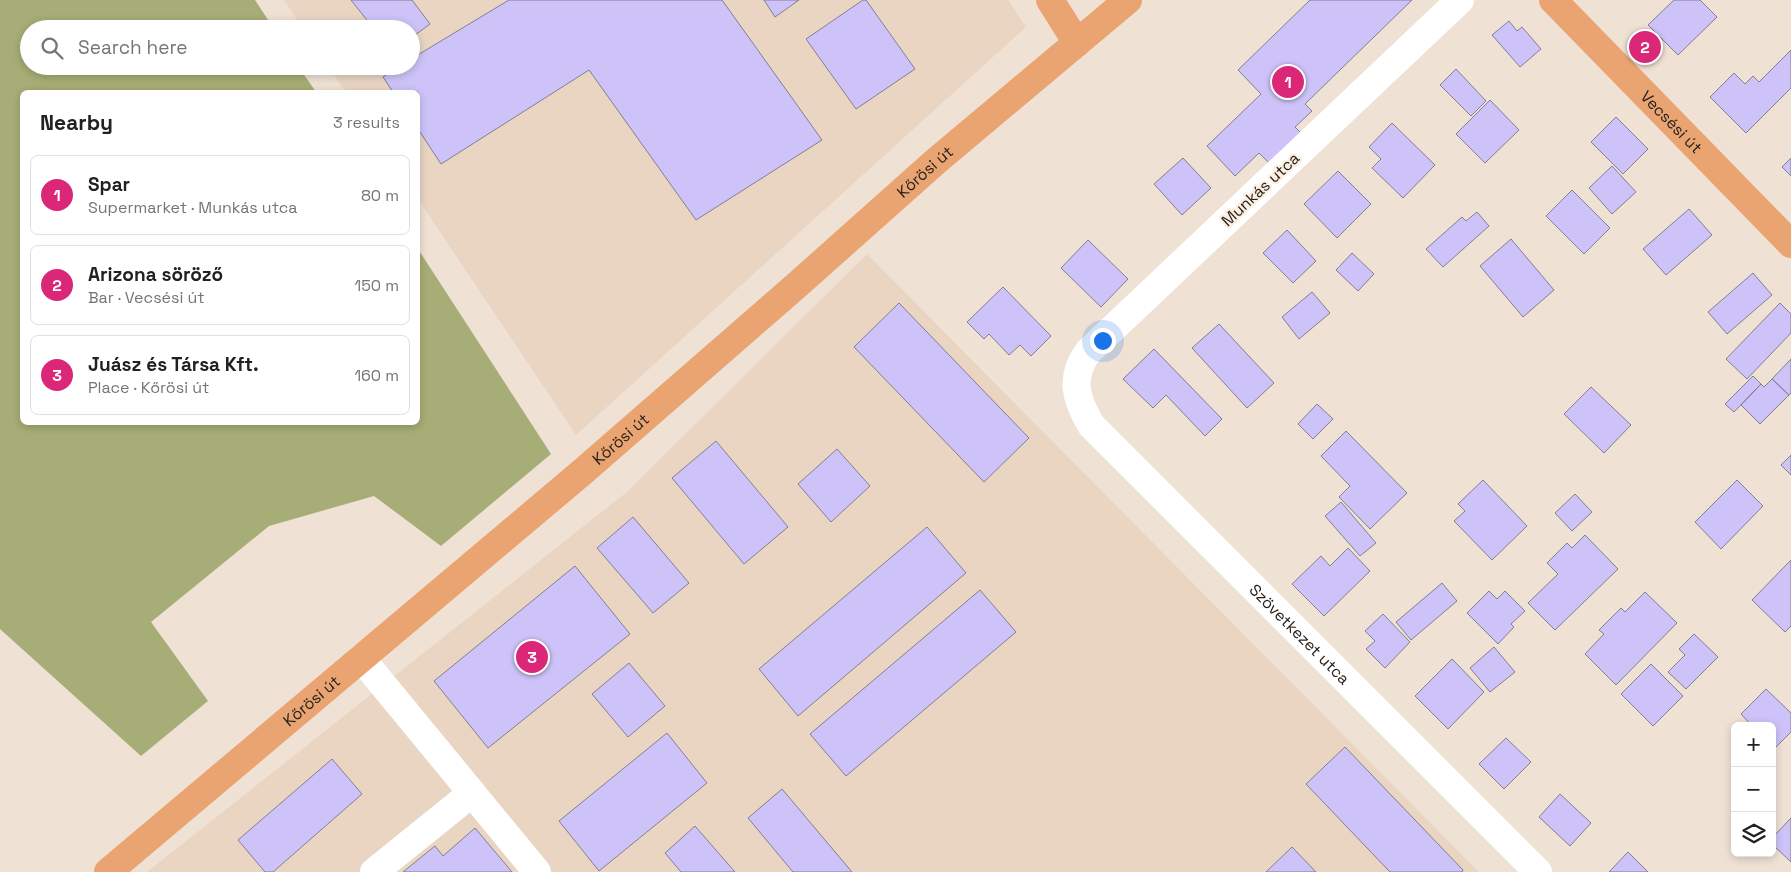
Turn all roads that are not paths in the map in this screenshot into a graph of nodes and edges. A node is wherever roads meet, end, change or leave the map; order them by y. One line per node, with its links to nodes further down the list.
1 (1050, 0): 5 (main road)
2 (1128, 0): 5 (main road, Kőrösi út)
3 (1460, 0): 7 (street, Munkás utca)
4 (1552, 0): 6 (main road, Vecsési út)
5 (1077, 43): 8 (main road, Kőrösi út)
6 (1791, 244)
7 (1076, 386): 13 (street, Szövetkezet utca)
8 (361, 658): 9 (street); 10 (main road, Kőrösi út)
9 (472, 793): 11 (street); 12 (street)
10 (108, 872)
11 (374, 872)
12 (537, 872)
13 (1538, 872)

